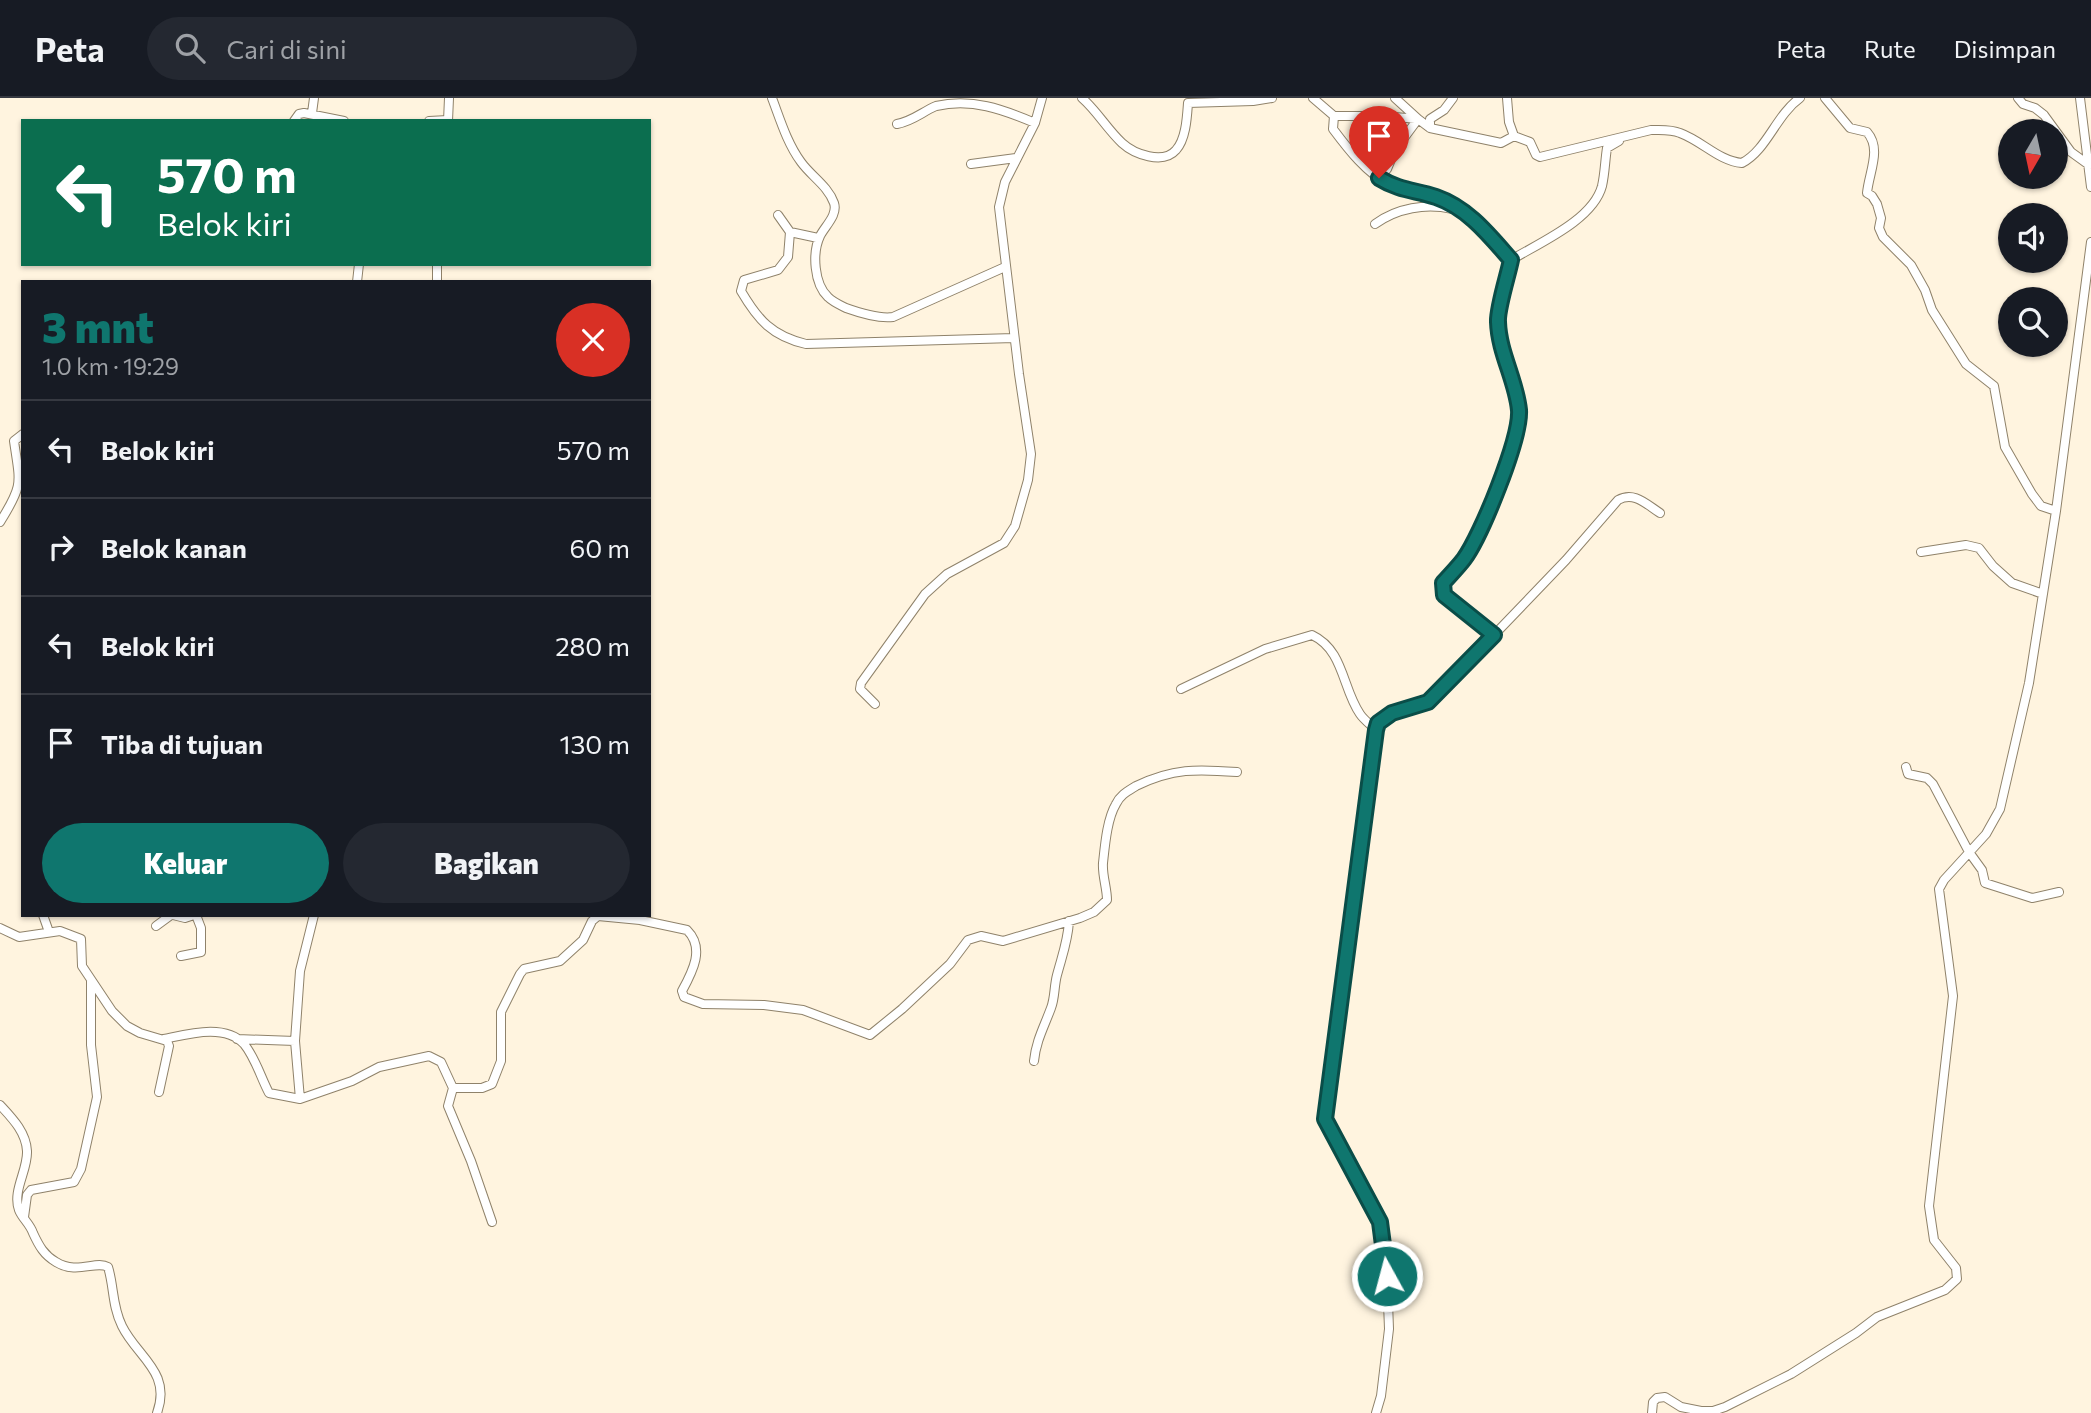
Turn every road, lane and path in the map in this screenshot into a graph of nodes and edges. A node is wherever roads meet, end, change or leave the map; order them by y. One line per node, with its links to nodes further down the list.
1 (314, 98): 16 (street)
2 (449, 98): 20 (street)
3 (772, 98): 36 (street)
4 (1042, 98): 22 (street)
5 (1082, 98): 15 (street)
6 (1272, 98): 15 (street)
7 (1313, 98): 17 (street)
8 (1395, 98): 21 (street)
9 (1453, 98): 24 (street)
10 (1507, 98): 26 (street)
11 (1800, 98): 25 (street)
12 (1825, 98): 42 (street)
13 (2018, 98): 29 (street)
14 (2080, 98): 29 (street)
15 (1186, 100)
16 (312, 113): 18 (street); 19 (street)
17 (1334, 116): 21 (street); 30 (street)
18 (295, 119)
19 (336, 119)
20 (448, 119)
21 (1418, 119): 24 (street); 30 (street)
22 (1035, 123): 23 (street); 27 (street)
23 (897, 124)
24 (1430, 128): 26 (street)
25 (1630, 135): 26 (street); 38 (street)
26 (1514, 136)
27 (1016, 159): 28 (street); 39 (street)
28 (971, 164)
29 (2089, 165): 31 (street)
30 (1379, 178): 32 (street)
31 (2091, 187)
32 (1465, 212): 34 (street); 38 (street)
33 (778, 215): 35 (street)
34 (1375, 224)
35 (790, 232): 36 (street); 40 (street)
36 (818, 238): 39 (street)
37 (2091, 242): 42 (street)
38 (1511, 260): 47 (street)
39 (1005, 267): 40 (street)
40 (1014, 338): 49 (street)
41 (21, 436): 44 (street)
42 (2056, 511): 46 (street)
43 (1660, 513): 47 (street)
44 (0, 522)
45 (1921, 552): 46 (street)
46 (2043, 594): 53 (street)
47 (1494, 635): 50 (street)
48 (1181, 689): 50 (street)
49 (875, 704)
50 (1376, 730): 78 (street)
51 (1906, 767): 53 (street)
52 (1237, 772): 61 (street)
53 (1969, 852): 54 (street); 79 (street)
54 (2059, 892)
55 (44, 917): 64 (street)
56 (169, 917): 62 (street)
57 (196, 917): 65 (street)
58 (314, 917): 69 (street)
59 (597, 917): 71 (street)
60 (608, 917): 61 (street)
61 (1069, 921): 70 (street)
62 (156, 926)
63 (0, 928): 64 (street)
64 (49, 932): 66 (street)
65 (181, 956)
66 (91, 981): 67 (street); 76 (street)
67 (164, 1039): 68 (street); 72 (street)
68 (237, 1039): 69 (street); 73 (street)
69 (295, 1041): 73 (street)
70 (1034, 1061)
71 (453, 1088): 73 (street); 75 (street)
72 (159, 1092)
73 (300, 1099)
74 (0, 1105): 76 (street)
75 (492, 1222)
76 (29, 1226): 77 (street)
77 (157, 1413)
78 (1376, 1413)
79 (1652, 1413)

